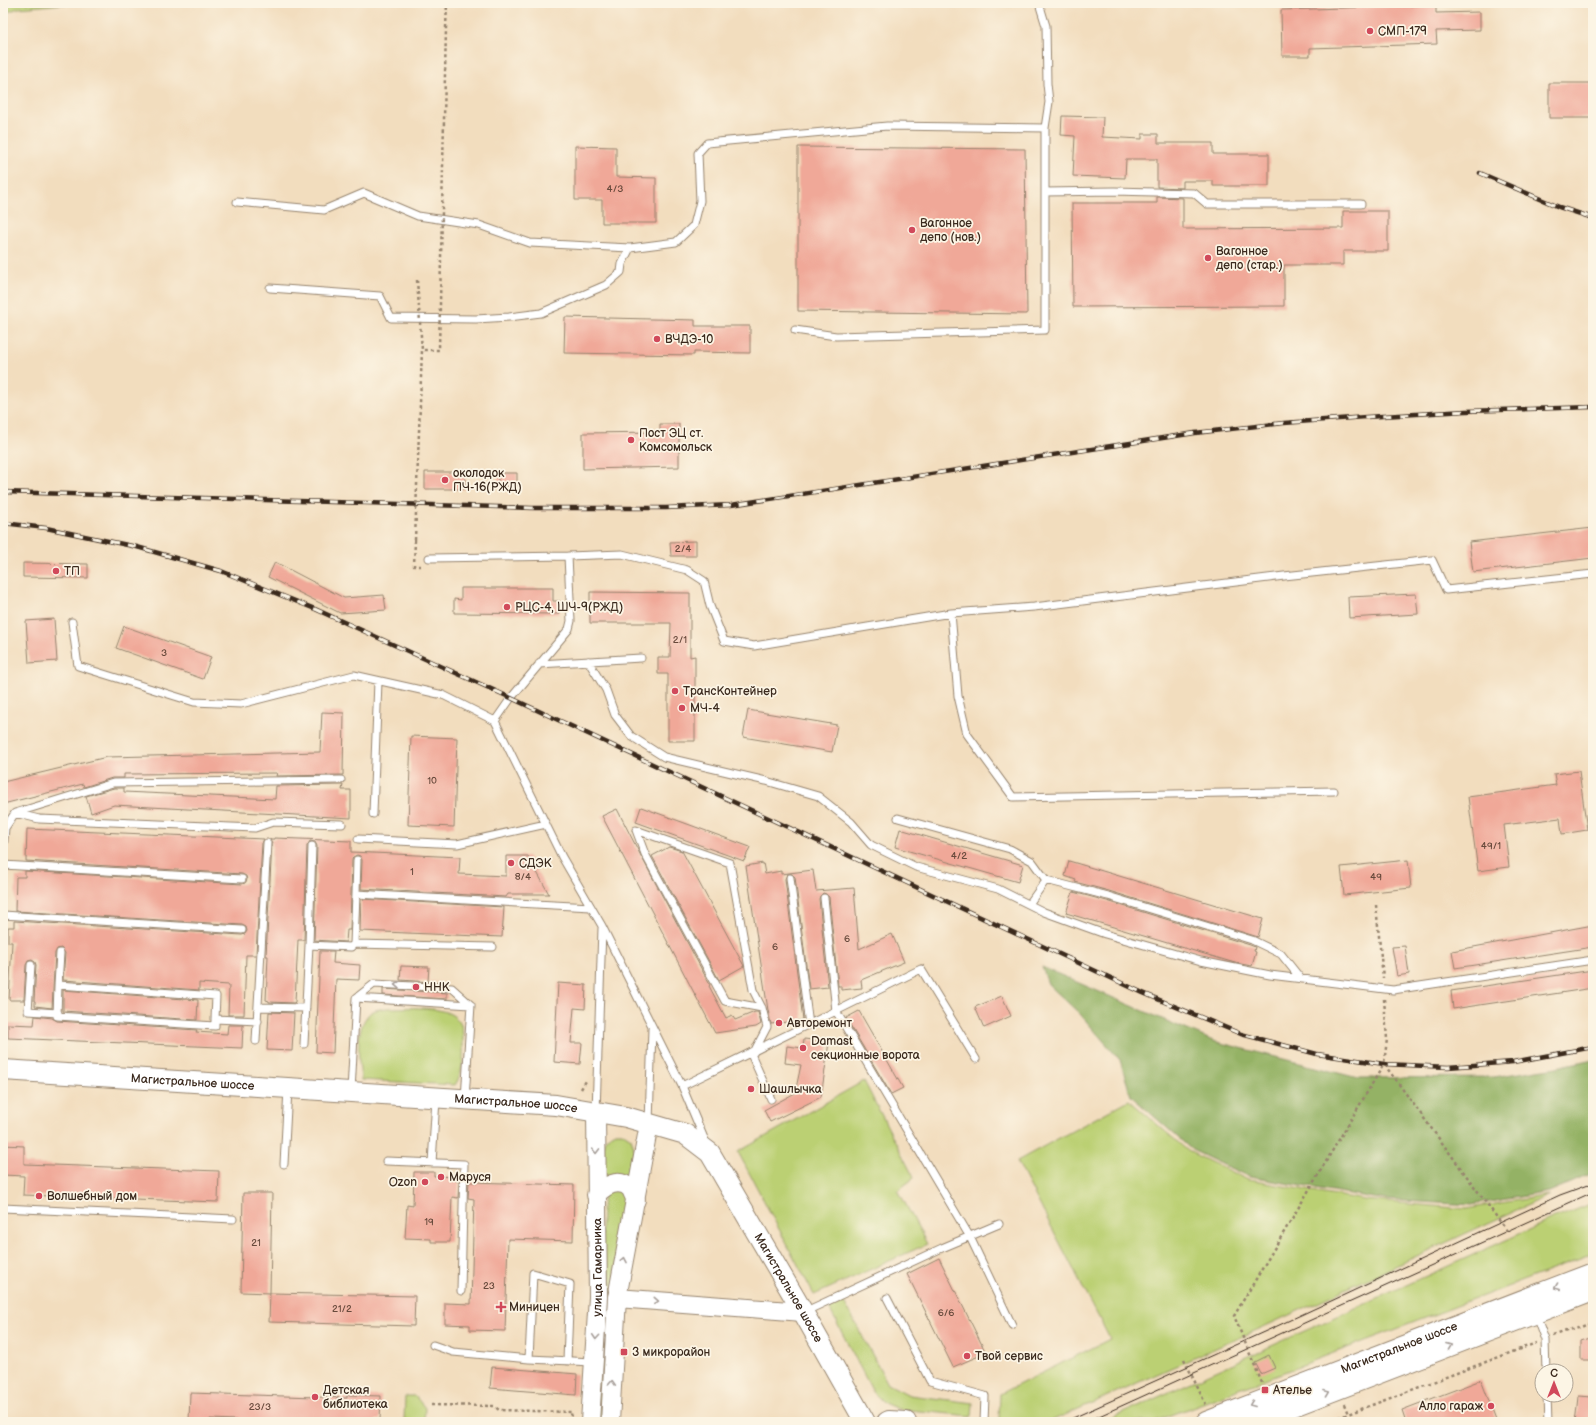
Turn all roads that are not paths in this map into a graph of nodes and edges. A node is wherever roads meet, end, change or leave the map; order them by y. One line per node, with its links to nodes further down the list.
1 (1039, 3): 2 (lane)
2 (1045, 128): 3 (lane); 6 (lane)
3 (1045, 192): 5 (lane); 8 (lane)
4 (237, 202): 6 (lane)
5 (1361, 204)
6 (630, 248): 7 (lane)
7 (270, 288)
8 (795, 330)
9 (568, 556): 10 (lane); 12 (lane); 16 (lane)
10 (429, 558)
11 (1593, 574): 12 (lane)
12 (951, 613): 20 (lane)
13 (72, 622): 17 (lane)
14 (641, 658): 15 (lane)
15 (588, 661): 16 (lane); 37 (lane)
16 (539, 664): 18 (lane)
17 (378, 681): 18 (lane); 22 (lane)
18 (495, 721): 25 (lane)
19 (341, 780): 21 (lane)
20 (1334, 791)
21 (15, 813): 24 (lane); 29 (lane)
22 (373, 814)
23 (898, 818): 34 (lane)
24 (342, 824)
25 (546, 824): 26 (lane); 38 (lane)
26 (358, 839)
27 (267, 843): 52 (lane)
28 (312, 846): 43 (lane)
29 (3, 850)
30 (357, 860): 35 (lane)
31 (3, 865): 33 (lane)
32 (790, 878): 59 (lane)
33 (242, 879)
34 (1046, 880): 37 (lane); 48 (lane)
35 (356, 894): 38 (lane); 42 (lane)
36 (824, 898): 55 (lane)
37 (1029, 904): 48 (lane)
38 (591, 907): 40 (lane)
39 (3, 915): 41 (lane)
40 (602, 926): 60 (lane); 72 (lane)
41 (242, 930)
42 (354, 944): 43 (lane); 44 (lane)
43 (309, 945): 53 (lane)
44 (493, 947)
45 (60, 953): 49 (lane)
46 (1593, 960): 48 (lane)
47 (31, 965): 56 (lane)
48 (1301, 979)
49 (58, 985): 56 (lane); 57 (lane)
50 (356, 998): 51 (lane); 51 (lane, one-way to 50); 68 (lane)
51 (471, 1005): 71 (lane)
52 (258, 1007): 53 (lane); 58 (lane)
53 (306, 1008): 62 (lane)
54 (762, 1008): 54 (lane); 63 (lane)
55 (836, 1011): 59 (lane); 64 (lane); 83 (lane)
56 (58, 1012): 57 (lane)
57 (215, 1019): 58 (lane)
58 (258, 1021): 61 (lane)
59 (809, 1025): 63 (lane)
60 (652, 1029): 66 (lane); 73 (lane)
61 (256, 1041)
62 (304, 1044)
63 (753, 1053): 66 (lane); 70 (lane)
64 (976, 1059)
65 (3, 1070): 67 (main road, Магистральное шоссе)
66 (682, 1086): 74 (lane)
67 (288, 1088): 68 (main road, Магистральное шоссе); 77 (lane)
68 (351, 1092): 69 (main road, Магистральное шоссе)
69 (436, 1098): 71 (main road, Магистральное шоссе); 76 (lane)
70 (771, 1099)
71 (465, 1100): 72 (main road, Магистральное шоссе)
72 (596, 1112): 73 (main road, Магистральное шоссе); 78 (street, улица Гамарника, one-way to 78)
73 (649, 1124): 74 (main road, Магистральное шоссе); 79 (street, улица Гамарника)
74 (710, 1153): 90 (main road, Магистральное шоссе)
75 (386, 1161): 76 (lane)
76 (432, 1163): 85 (lane)
77 (284, 1164)
78 (596, 1195): 79 (street); 95 (street, улица Гамарника, one-way to 95)
79 (636, 1200): 87 (street, улица Гамарника, one-way to 79)
80 (3, 1208): 81 (lane)
81 (233, 1219)
82 (999, 1224): 83 (lane)
83 (970, 1237): 90 (lane); 91 (lane)
84 (1593, 1273): 89 (main road, Магистральное шоссе, one-way to 89)
85 (461, 1291)
86 (1593, 1291): 89 (main road, Магистральное шоссе)
87 (617, 1298): 90 (street, one-way to 90); 100 (street, улица Гамарника, one-way to 87)
88 (887, 1298): 104 (lane)
89 (1532, 1305): 96 (lane); 98 (main road, Магистральное шоссе, one-way to 98); 105 (main road, Магистральное шоссе, one-way to 89)
90 (803, 1312): 101 (main road, Магистральное шоссе)
91 (1012, 1325)
92 (433, 1345): 93 (lane)
93 (529, 1359): 94 (lane); 94 (lane)
94 (567, 1361): 95 (lane)
95 (594, 1362): 99 (street, улица Гамарника)
96 (1546, 1363)
97 (1547, 1403): 106 (lane)
98 (1207, 1415)
99 (590, 1422)
100 (610, 1422)
101 (865, 1422)
102 (887, 1422): 103 (main road)
103 (906, 1422)
104 (984, 1422)
105 (1252, 1422)
106 (1548, 1422)

